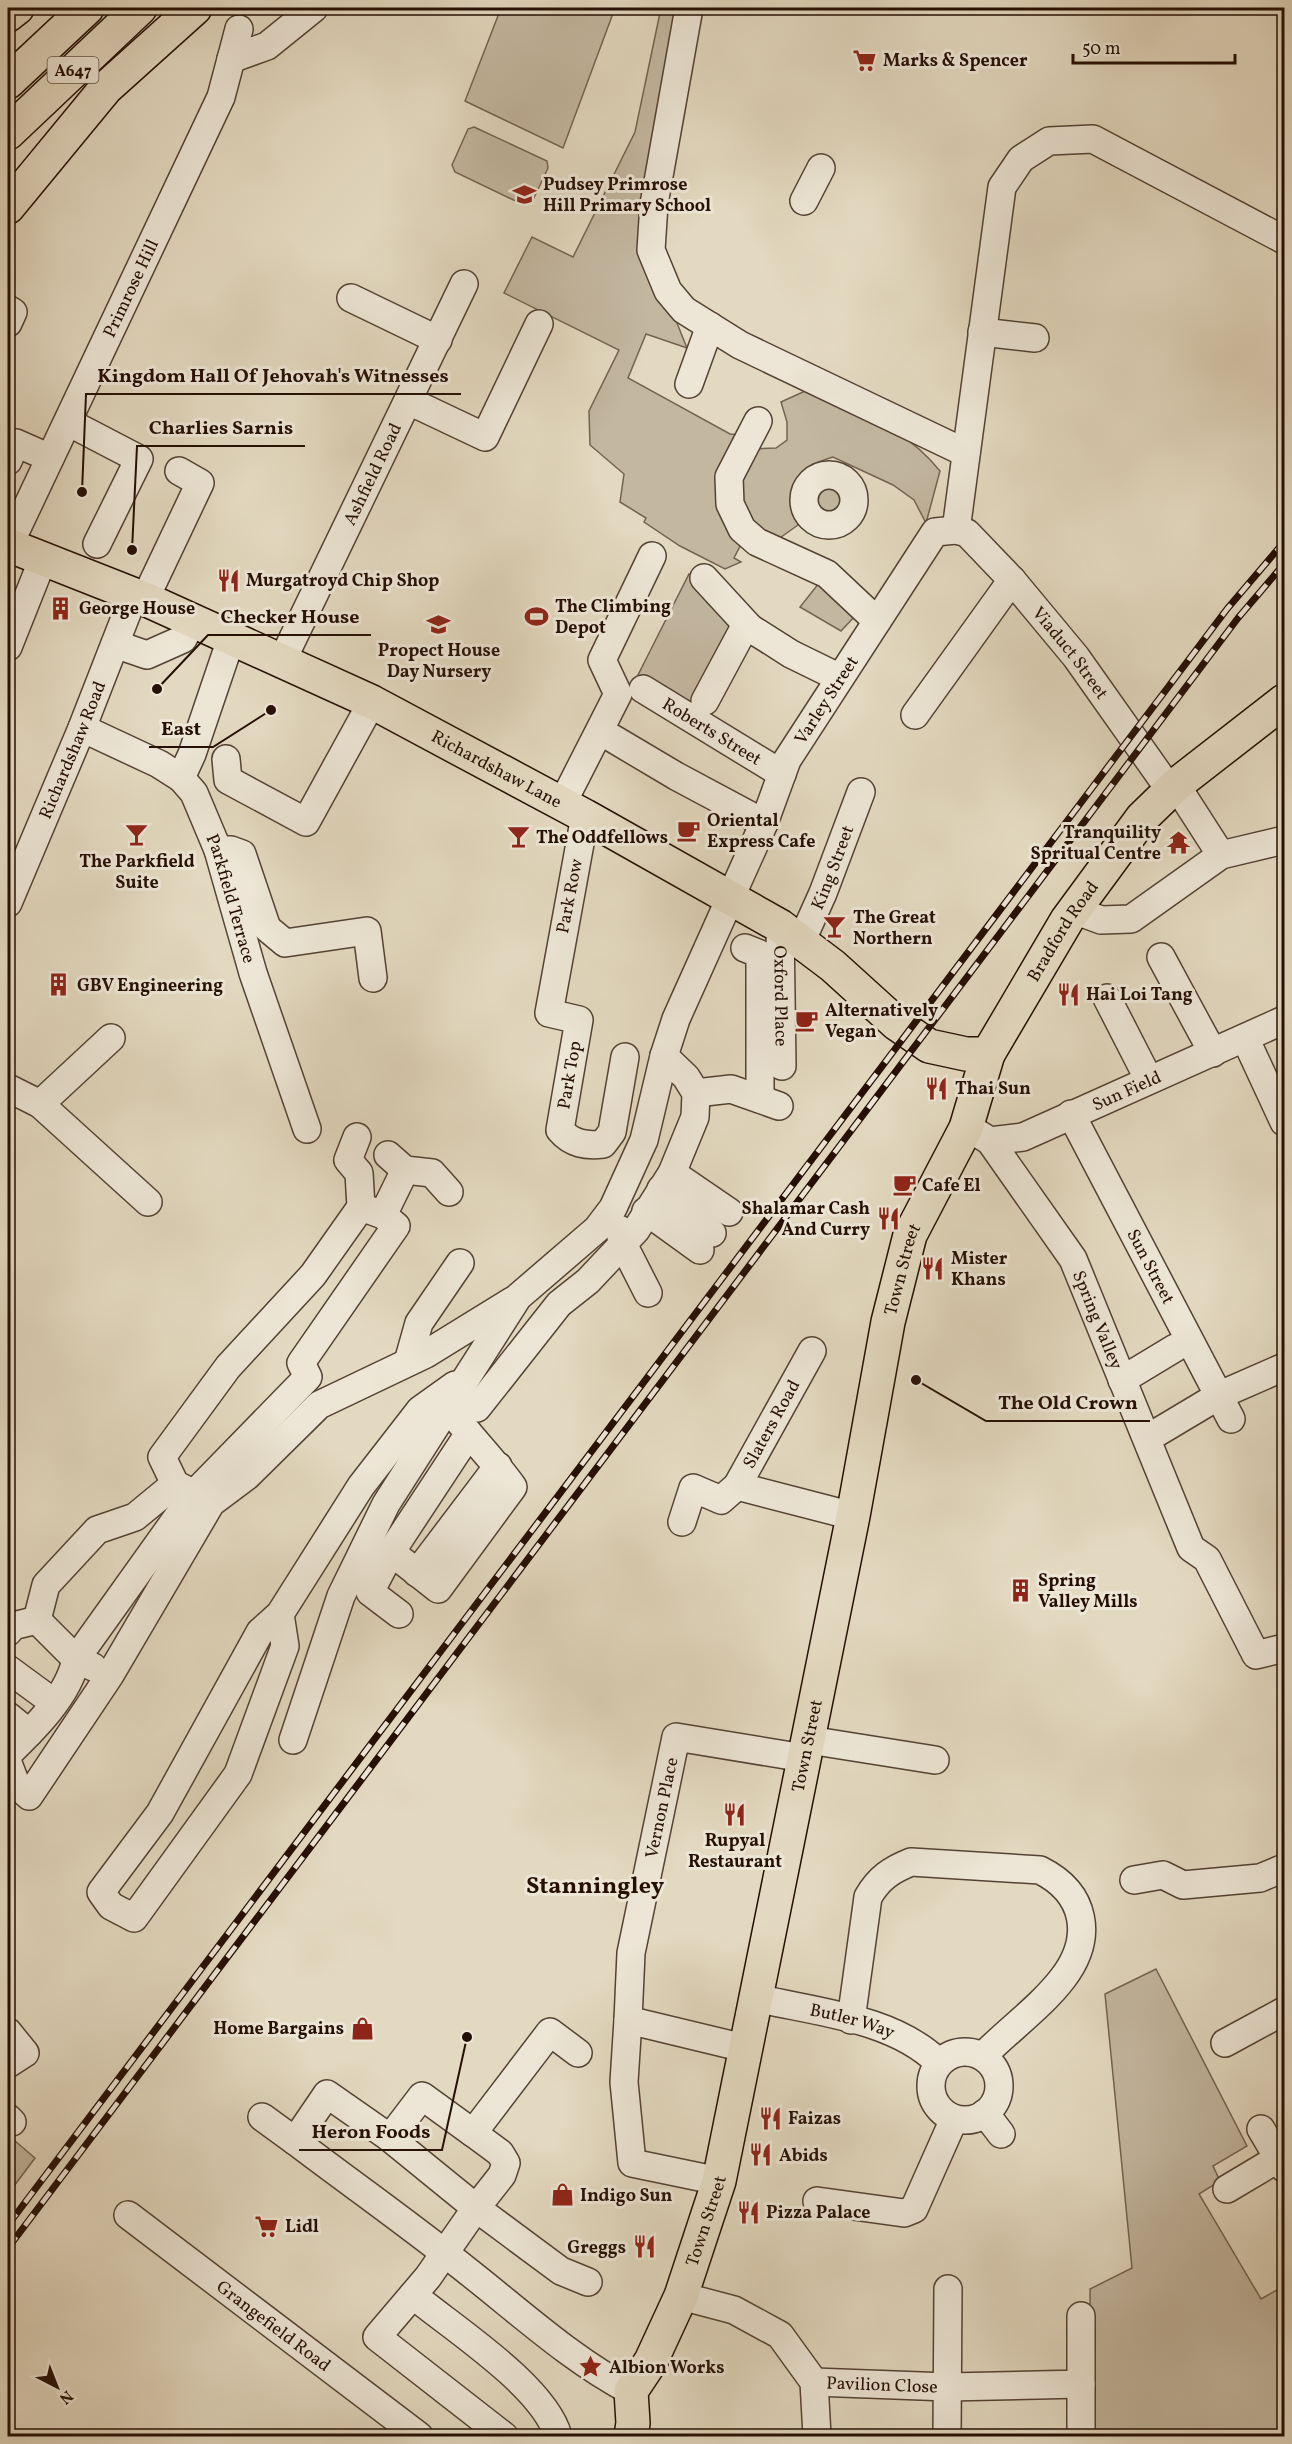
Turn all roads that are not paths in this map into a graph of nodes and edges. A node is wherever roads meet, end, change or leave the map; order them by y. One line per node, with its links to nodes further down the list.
1 (17, 8): 8 (main road)
2 (87, 8): 12 (main road, A647)
3 (140, 8): 11 (main road, A647)
4 (158, 8): 11 (main road, A647)
5 (195, 8): 16 (main road)
6 (314, 8): 10 (street)
7 (689, 8): 23 (street)
8 (8, 15)
9 (239, 29): 10 (street, Primrose Hill)
10 (231, 59): 30 (street, Primrose Hill)
11 (66, 76): 13 (main road, A647)
12 (8, 82)
13 (8, 133)
14 (820, 168): 15 (street)
15 (804, 201)
16 (8, 207)
17 (1284, 240): 24 (street)
18 (464, 284): 26 (street, Ashfield Road)
19 (351, 298): 26 (street)
20 (8, 309): 21 (street)
21 (8, 323)
22 (539, 324): 28 (street)
23 (710, 326): 27 (street); 31 (street)
24 (982, 332): 25 (street); 31 (street)
25 (1035, 338)
26 (438, 340): 28 (street, Ashfield Road)
27 (689, 384)
28 (409, 401): 51 (street, Ashfield Road)
29 (758, 421): 41 (street)
30 (68, 422): 32 (street, Primrose Hill); 37 (street)
31 (966, 453): 36 (street)
32 (50, 458): 33 (street); 38 (street, Primrose Hill)
33 (8, 461)
34 (179, 471): 44 (street, Richardshaw Road)
35 (808, 513): 41 (street)
36 (956, 530): 43 (street, Viaduct Street); 46 (street, Varley Street)
37 (97, 544)
38 (8, 545): 40 (main road, Richardshaw Lane)
39 (652, 556): 65 (street, Park Row)
40 (43, 560): 44 (main road, Richardshaw Lane); 50 (street)
41 (817, 569): 46 (street)
42 (704, 578): 47 (street)
43 (1012, 580): 57 (street); 63 (street, Viaduct Street)
44 (139, 597): 45 (main road, Richardshaw Lane); 49 (street, Richardshaw Road)
45 (193, 620): 48 (main road, Richardshaw Lane); 49 (street)
46 (877, 621): 52 (street, Varley Street)
47 (750, 628): 52 (street); 54 (street)
48 (231, 639): 51 (main road, Richardshaw Lane); 62 (street)
49 (115, 644): 58 (street, Richardshaw Road)
50 (8, 647)
51 (281, 663): 56 (main road, Richardshaw Lane)
52 (838, 677): 61 (street, Varley Street)
53 (643, 689): 61 (street, Roberts Street)
54 (705, 700)
55 (1284, 700): 63 (main road, Bradford Road)
56 (372, 702): 60 (street); 65 (main road, Richardshaw Lane)
57 (915, 715)
58 (82, 728): 62 (street, Parkfield Terrace); 71 (street, Richardshaw Road)
59 (612, 738): 66 (street)
60 (226, 759)
61 (782, 774): 66 (street, Varley Street)
62 (181, 778): 68 (street, Parkfield Terrace)
63 (1173, 788): 69 (street, Viaduct Street); 72 (main road, Bradford Road)
64 (861, 792): 73 (street, King Street)
65 (573, 810): 70 (main road, Richardshaw Lane); 76 (street, Park Row)
66 (764, 823): 70 (street, Varley Street)
67 (1284, 840): 69 (street)
68 (218, 850): 77 (street); 93 (street, Parkfield Terrace)
69 (1221, 855): 72 (street)
70 (729, 900): 73 (main road, Richardshaw Lane); 84 (street, Varley Street)
71 (8, 903)
72 (1074, 910): 83 (main road, Bradford Road)
73 (790, 934): 83 (main road, Richardshaw Lane); 86 (street, Oxford Place)
74 (745, 948): 89 (street)
75 (1161, 957): 82 (street)
76 (553, 977): 85 (street, Park Top)
77 (372, 978)
78 (1107, 998): 87 (street)
79 (1284, 1020): 81 (street, Sun Field)
80 (111, 1038): 90 (street)
81 (1245, 1038): 82 (street, Sun Field); 92 (street)
82 (1213, 1053): 87 (street, Sun Field)
83 (988, 1054): 94 (main road, Town Street)
84 (664, 1056): 89 (street); 99 (street, Varley Street)
85 (625, 1057)
86 (782, 1066)
87 (1149, 1080): 91 (street, Sun Field)
88 (8, 1088): 90 (street)
89 (696, 1093): 96 (street)
90 (40, 1104): 98 (street)
91 (1071, 1114): 94 (street, Sun Field); 116 (street, Sun Street)
92 (1284, 1122)
93 (307, 1130)
94 (978, 1134): 113 (street, Spring Valley); 122 (main road, Town Street)
95 (357, 1137): 100 (street)
96 (659, 1191): 101 (street); 102 (street); 103 (street)
97 (449, 1192): 100 (street)
98 (148, 1202)
99 (613, 1208): 103 (street); 106 (street, Varley Street)
100 (372, 1211): 111 (street); 121 (street)
101 (729, 1212)
102 (706, 1242)
103 (623, 1244): 105 (street); 117 (street)
104 (460, 1263): 109 (street)
105 (648, 1293)
106 (518, 1297): 109 (street); 112 (street)
107 (1175, 1348): 113 (street)
108 (812, 1351): 120 (street, Slaters Road)
109 (408, 1362): 114 (street)
110 (1284, 1367): 116 (street)
111 (308, 1377): 114 (street); 121 (street)
112 (466, 1378): 115 (street); 125 (street)
113 (1122, 1380): 119 (street, Spring Valley)
114 (319, 1405): 121 (street)
115 (448, 1407): 118 (street); 136 (street)
116 (1225, 1407): 119 (street)
117 (477, 1408)
118 (468, 1436): 124 (street); 124 (street)
119 (1148, 1438): 129 (street, Spring Valley)
120 (737, 1486): 122 (street, Slaters Road); 123 (street)
121 (194, 1494): 127 (street); 130 (street); 132 (street)
122 (853, 1516): 137 (main road, Town Street)
123 (682, 1522)
124 (391, 1552): 126 (street)
125 (280, 1614): 141 (street); 142 (street)
126 (399, 1614)
127 (37, 1620): 128 (street); 130 (street)
128 (8, 1632)
129 (1284, 1648)
130 (76, 1659): 132 (street); 133 (street)
131 (8, 1669): 133 (street)
132 (110, 1675): 140 (street)
133 (53, 1702): 135 (street)
134 (8, 1716): 135 (street)
135 (29, 1733): 138 (street)
136 (293, 1740)
137 (806, 1749): 139 (street); 145 (main road, Town Street); 147 (street, Vernon Place)
138 (8, 1754)
139 (935, 1760)
140 (8, 1763)
141 (160, 1813): 142 (street); 142 (street)
142 (196, 1831)
143 (1284, 1868): 144 (street)
144 (1134, 1880)
145 (756, 1998): 148 (street, Butler Way); 151 (main road, Town Street)
146 (1284, 2011): 150 (street)
147 (628, 2020): 151 (street); 163 (street, Vernon Place)
148 (851, 2020): 153 (street); 154 (street, Butler Way)
149 (8, 2031): 155 (street)
150 (1225, 2043)
151 (747, 2049): 163 (main road, Town Street)
152 (578, 2054): 159 (street)
153 (983, 2056): 154 (street); 157 (street)
154 (939, 2063): 157 (street)
155 (8, 2064)
156 (262, 2117): 161 (street)
157 (954, 2118): 165 (street)
158 (1261, 2129): 162 (street)
159 (473, 2133): 160 (street); 166 (street)
160 (390, 2138): 161 (street); 166 (street)
161 (295, 2141): 168 (street)
162 (1282, 2163): 164 (street)
163 (719, 2181): 172 (main road, Town Street)
164 (1227, 2189)
165 (817, 2201)
166 (476, 2208): 168 (street); 169 (street)
167 (128, 2215): 178 (street, Grangefield Road)
168 (445, 2253): 171 (street); 177 (street)
169 (588, 2282)
170 (948, 2289): 176 (street, Pavilion Close)
171 (412, 2295): 179 (street); 180 (street)
172 (681, 2296): 174 (street); 177 (main road, Town Street)
173 (1081, 2316): 175 (street)
174 (814, 2382): 176 (street, Pavilion Close); 182 (street)
175 (1081, 2384): 176 (street, Pavilion Close); 184 (street)
176 (948, 2387): 183 (street, Pavilion Close)
177 (631, 2391): 181 (main road)
178 (419, 2436)
179 (504, 2436)
180 (558, 2436)
181 (631, 2436)
182 (817, 2436)
183 (947, 2436)
184 (1081, 2436)

